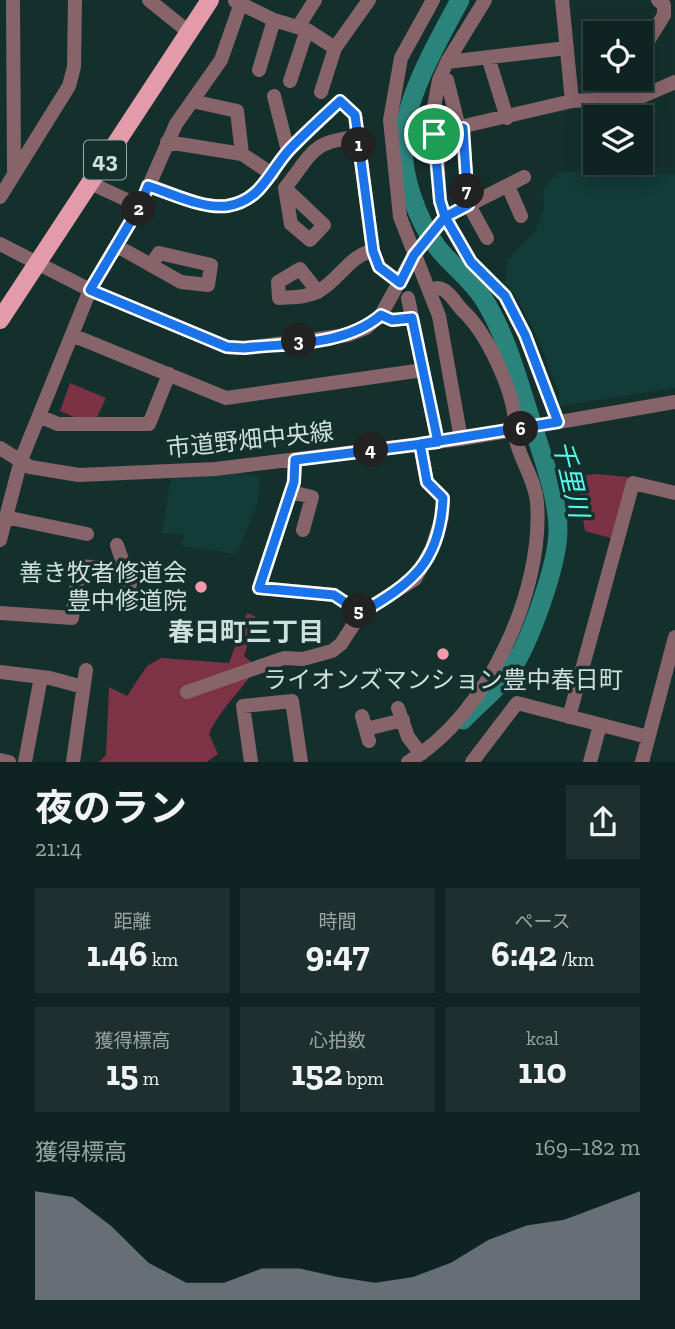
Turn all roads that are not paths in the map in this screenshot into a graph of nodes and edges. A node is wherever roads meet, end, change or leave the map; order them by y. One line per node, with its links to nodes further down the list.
1 (13, 0): 37 (street)
2 (75, 0): 37 (street)
3 (149, 0): 14 (street)
4 (210, 0): 14 (main road, 43)
5 (315, 0): 13 (street)
6 (369, 0): 16 (street)
7 (433, 0): 53 (street)
8 (485, 0): 19 (street)
9 (562, 0): 17 (street)
10 (658, 0): 15 (street)
11 (238, 2): 12 (street); 27 (street)
12 (274, 20): 13 (street); 20 (street)
13 (303, 29): 16 (street); 22 (street)
14 (190, 33): 40 (main road, 43)
15 (653, 33)
16 (335, 48): 25 (street)
17 (567, 48): 18 (street); 28 (street)
18 (488, 57): 19 (street); 30 (street)
19 (447, 62): 32 (street)
20 (259, 70)
21 (447, 80): 31 (street)
22 (290, 81)
23 (675, 82): 29 (street)
24 (619, 91): 29 (street)
25 (321, 92)
26 (274, 96): 35 (street)
27 (192, 101): 34 (street); 36 (street)
28 (572, 101): 29 (street); 30 (street)
29 (613, 101)
30 (507, 118): 31 (street)
31 (463, 128): 32 (street); 45 (street)
32 (434, 134): 48 (street)
33 (358, 137): 35 (street); 43 (street); 52 (street)
34 (167, 142): 36 (street); 41 (street)
35 (288, 151): 38 (street)
36 (242, 154): 38 (street)
37 (14, 172): 44 (street)
38 (272, 174): 41 (street)
39 (524, 177): 42 (street)
40 (90, 183): 46 (street); 54 (main road, 43)
41 (148, 186): 46 (street)
42 (508, 186): 45 (street); 47 (street)
43 (285, 188)
44 (0, 197)
45 (468, 205): 48 (street); 49 (street)
46 (140, 206): 51 (street)
47 (520, 216)
48 (443, 219): 53 (street); 69 (street)
49 (487, 238)
50 (0, 244): 54 (street)
51 (117, 246): 55 (street); 58 (street)
52 (373, 251): 56 (street); 59 (street)
53 (416, 252): 56 (street); 71 (street)
54 (38, 264): 58 (street); 63 (main road, 43)
55 (152, 265)
56 (400, 283): 61 (street)
57 (437, 288): 70 (street)
58 (90, 290): 61 (street); 64 (street)
59 (318, 292)
60 (408, 298): 62 (street)
61 (381, 315): 62 (street)
62 (412, 318): 65 (street)
63 (0, 320)
64 (72, 335): 66 (street); 68 (street)
65 (423, 370): 66 (street); 72 (street)
66 (169, 374): 68 (street)
67 (675, 402): 69 (street, 市道野畑中央線)
68 (39, 416): 75 (street)
69 (556, 423): 70 (street, 市道野畑中央線)
70 (518, 429): 71 (street, 市道野畑中央線); 98 (street)
71 (461, 439): 72 (street, 市道野畑中央線)
72 (438, 442): 73 (street, 市道野畑中央線)
73 (420, 444): 76 (street, 市道野畑中央線); 87 (street)
74 (0, 448): 75 (street, 市道野畑中央線)
75 (22, 460): 76 (street, 市道野畑中央線); 79 (street)
76 (295, 460): 77 (street)
77 (290, 492): 80 (street); 87 (street)
78 (675, 493): 94 (street)
79 (5, 517): 81 (street); 82 (street)
80 (303, 530)
81 (87, 534)
82 (0, 540)
83 (117, 544): 84 (street)
84 (126, 570): 85 (street); 86 (street)
85 (122, 607)
86 (0, 613)
87 (361, 613): 93 (street)
88 (675, 637): 97 (street)
89 (86, 670): 92 (street)
90 (0, 672): 91 (street)
91 (41, 677): 92 (street); 101 (street)
92 (83, 687): 102 (street)
93 (187, 692)
94 (569, 717): 95 (street); 105 (street)
95 (600, 725): 97 (street); 106 (street)
96 (366, 729): 98 (street)
97 (648, 737): 107 (street)
98 (414, 758)
99 (0, 760): 100 (street)
100 (9, 762)
101 (25, 762)
102 (73, 762)
103 (251, 762): 104 (street)
104 (301, 762)
105 (472, 762)
106 (590, 762)
107 (642, 762)

